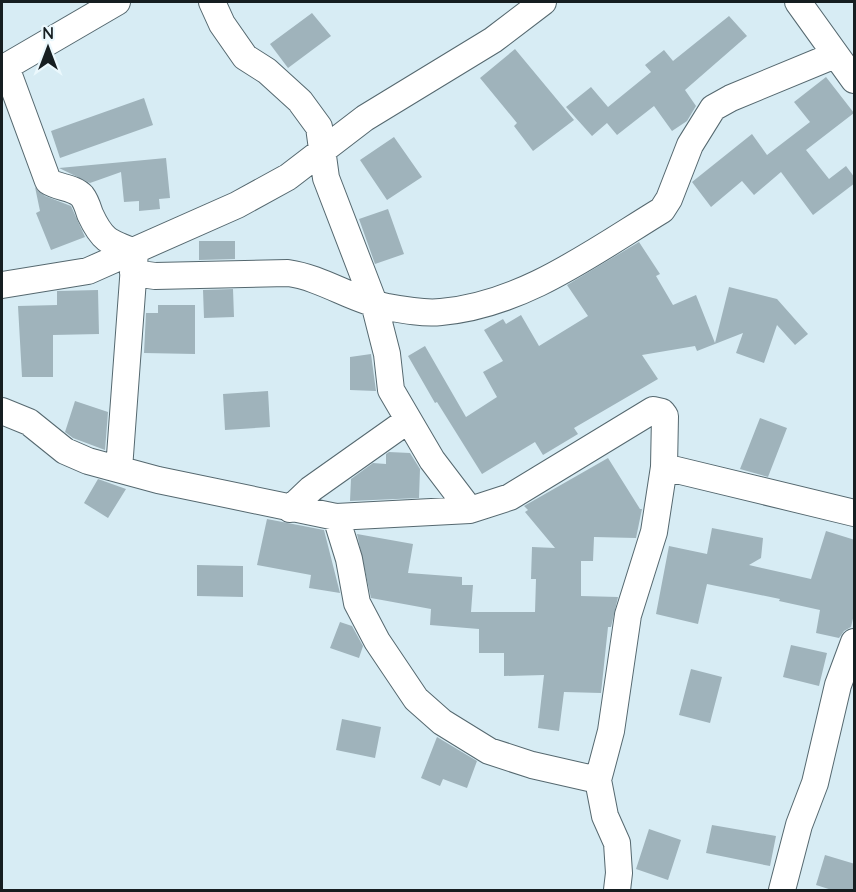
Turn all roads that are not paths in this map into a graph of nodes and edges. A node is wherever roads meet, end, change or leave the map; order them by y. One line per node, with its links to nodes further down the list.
1 (117, 2): 6 (street)
2 (212, 2): 8 (street)
3 (543, 2): 8 (street)
4 (798, 2): 5 (street)
5 (835, 55): 7 (street); 11 (street)
6 (4, 68): 9 (street)
7 (855, 80)
8 (322, 152): 9 (street); 11 (street)
9 (134, 263): 10 (street); 11 (street); 15 (street)
10 (2, 285)
11 (374, 303): 13 (street)
12 (2, 411): 15 (street)
13 (407, 421): 16 (street); 17 (street)
14 (664, 467): 17 (street); 18 (street); 21 (street)
15 (119, 469): 16 (street)
16 (290, 509): 19 (street)
17 (470, 510): 19 (street)
18 (855, 513)
19 (336, 517): 21 (street)
20 (855, 642): 23 (street)
21 (598, 780): 22 (street)
22 (617, 891)
23 (782, 891)

